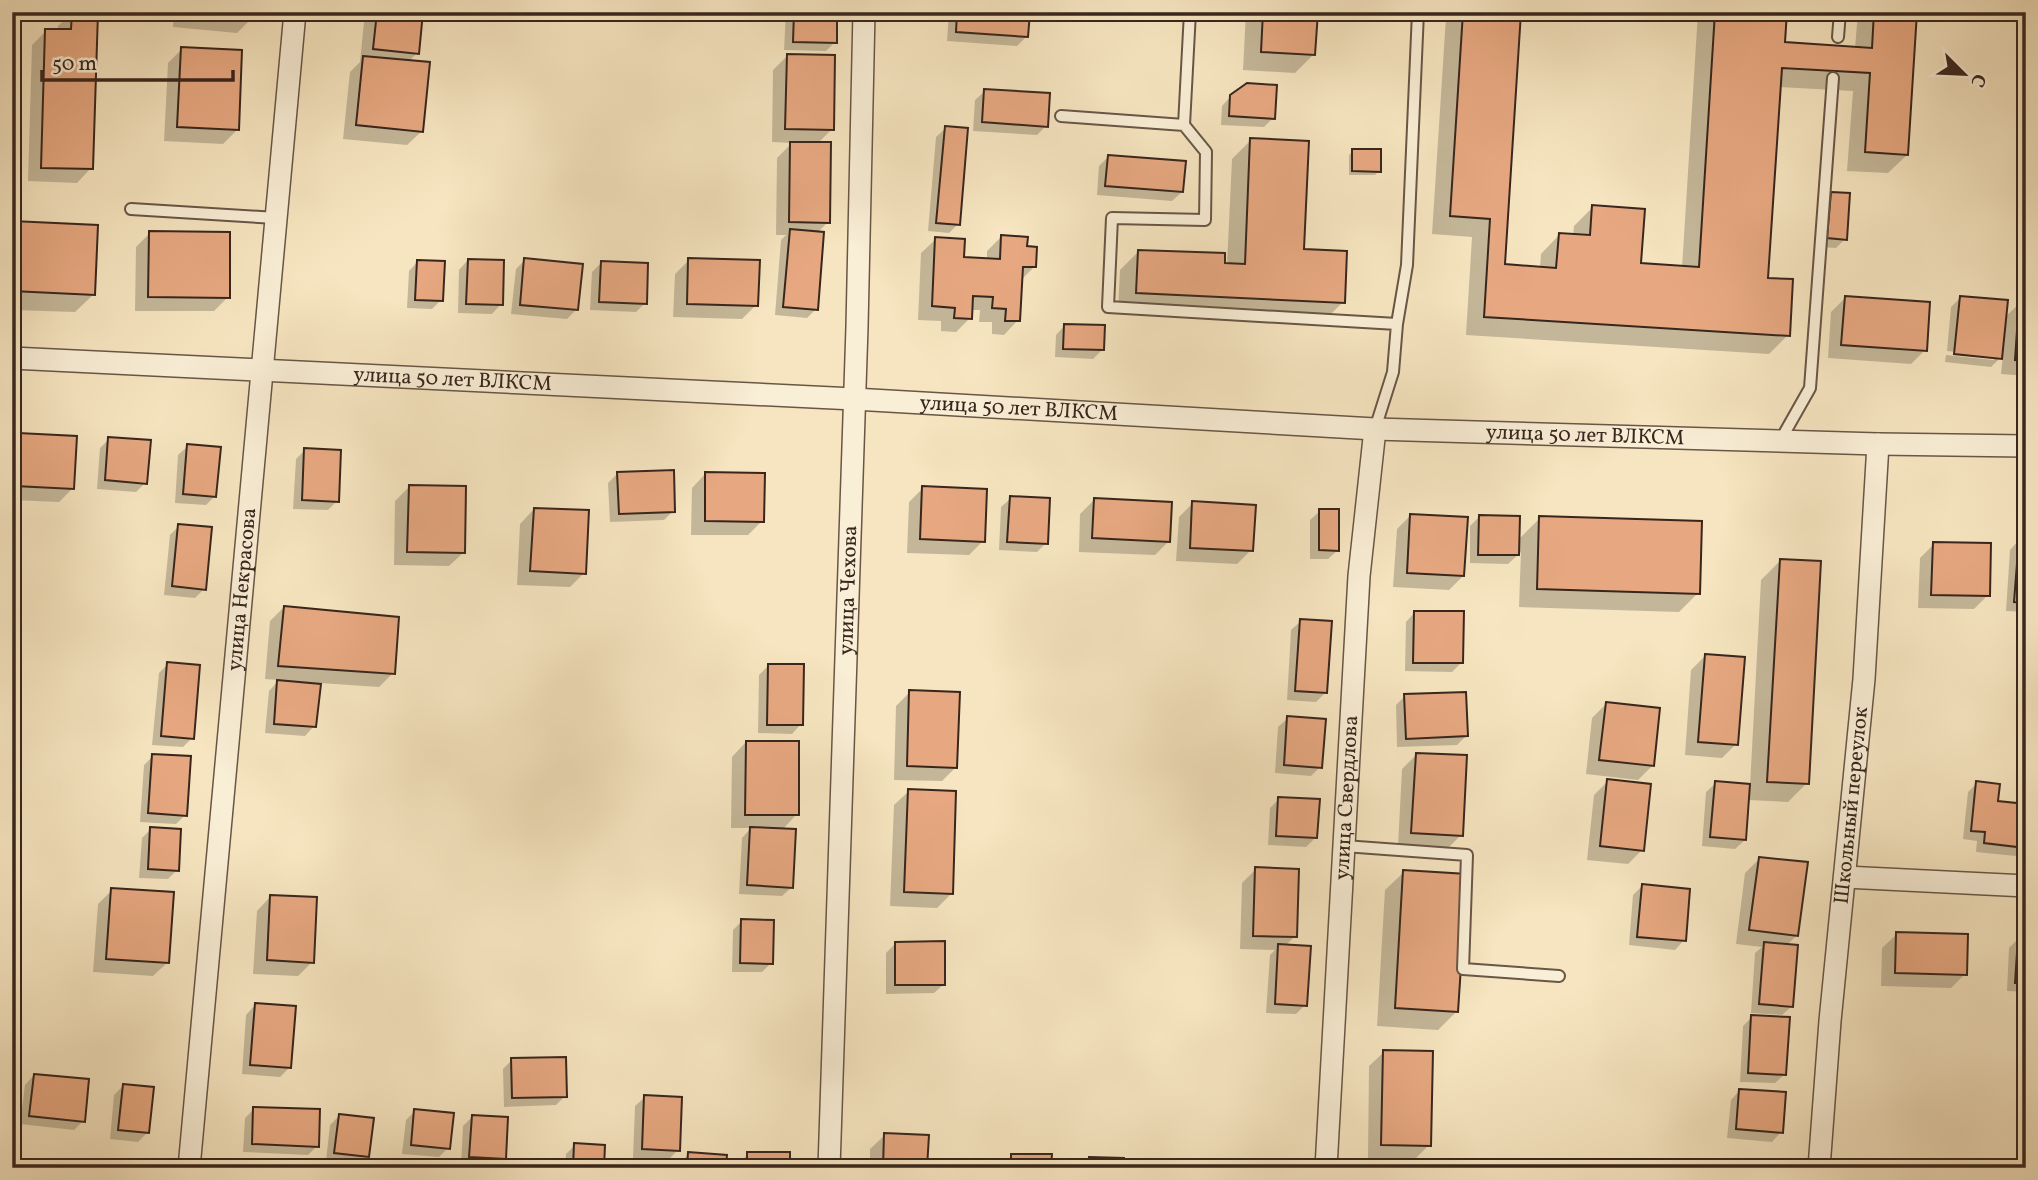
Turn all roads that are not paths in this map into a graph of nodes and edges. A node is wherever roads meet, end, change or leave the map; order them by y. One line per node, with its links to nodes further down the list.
1 (295, 12): 11 (street, улица Некрасова)
2 (864, 12): 15 (street, улица Чехова)
3 (1190, 12): 9 (lane)
4 (1418, 12): 12 (lane)
5 (1840, 12): 6 (lane)
6 (1838, 37)
7 (1833, 78): 17 (lane)
8 (1061, 116): 9 (lane)
9 (1184, 125): 12 (lane)
10 (131, 209): 11 (lane)
11 (275, 218): 14 (street, улица Некрасова)
12 (1396, 324): 16 (lane)
13 (12, 358): 14 (street, улица 50 лет ВЛКСМ)
14 (262, 370): 15 (street, улица 50 лет ВЛКСМ); 24 (street, улица Некрасова)
15 (854, 399): 16 (street, улица 50 лет ВЛКСМ); 25 (street, улица Чехова)
16 (1375, 429): 17 (street, улица 50 лет ВЛКСМ); 20 (street, улица Свердлова)
17 (1780, 441): 18 (street, улица 50 лет ВЛКСМ)
18 (1878, 444): 19 (street, улица 50 лет ВЛКСМ); 21 (street, Школьный переулок)
19 (2026, 446)
20 (1343, 846): 23 (lane); 26 (street, улица Свердлова)
21 (1845, 877): 22 (street); 27 (street, Школьный переулок)
22 (2026, 886)
23 (1559, 976)
24 (189, 1168)
25 (829, 1168)
26 (1326, 1168)
27 (1819, 1168)

